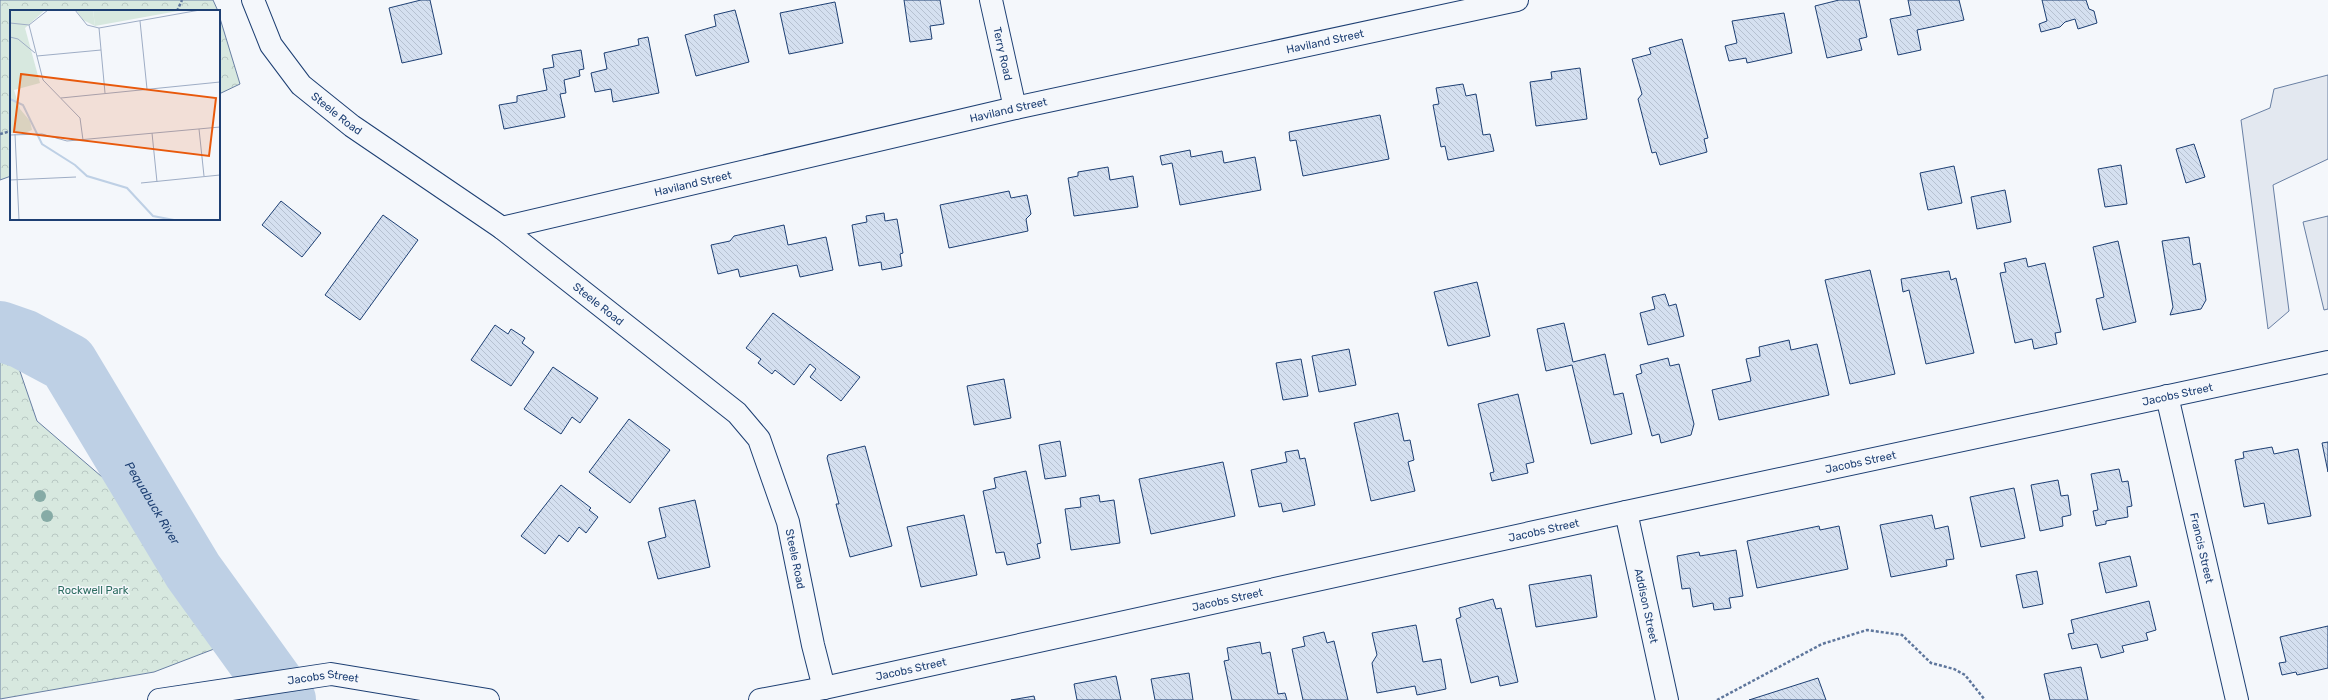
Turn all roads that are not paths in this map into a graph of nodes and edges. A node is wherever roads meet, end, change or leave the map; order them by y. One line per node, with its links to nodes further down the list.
1 (253, 0): 5 (street, Steele Road)
2 (992, 0): 4 (street, Terry Road)
3 (1507, 1): 4 (street, Haviland Street)
4 (1015, 108): 5 (street, Haviland Street)
5 (502, 228): 9 (street, Steele Road)
6 (2328, 362): 7 (street, Jacobs Street)
7 (2168, 396): 8 (street, Jacobs Street); 14 (street, Francis Street)
8 (1626, 512): 9 (street, Jacobs Street); 13 (street, Addison Street)
9 (824, 688): 12 (street, Jacobs Street)
10 (159, 700): 11 (street, Jacobs Street)
11 (488, 700)
12 (760, 700)
13 (1668, 700)
14 (2237, 700)

